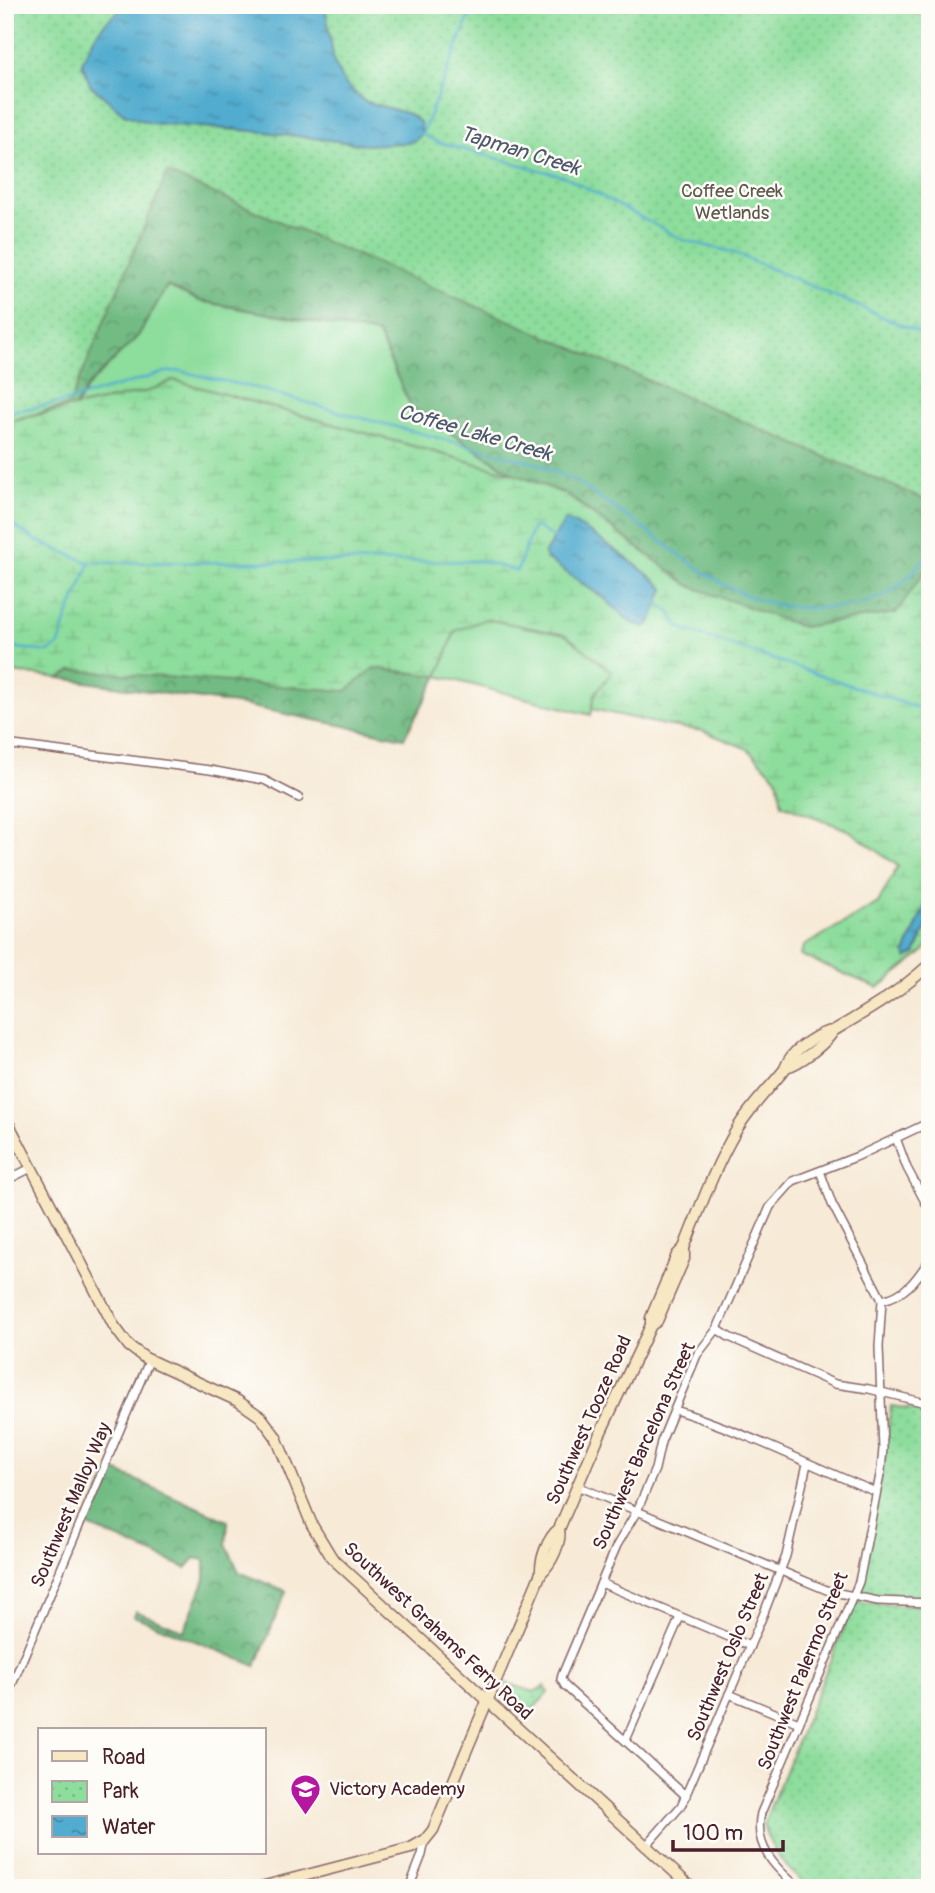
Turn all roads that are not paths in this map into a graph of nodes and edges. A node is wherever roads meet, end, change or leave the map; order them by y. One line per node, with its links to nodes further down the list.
1 (5, 744): 2 (street)
2 (299, 798)
3 (930, 964): 19 (main road, Southwest Tooze Road)
4 (5, 1116): 7 (main road, Southwest Grahams Ferry Road)
5 (930, 1122): 6 (street, Southwest Barcelona Street)
6 (896, 1138): 8 (street, Southwest Barcelona Street); 10 (street)
7 (31, 1168): 9 (street); 14 (main road, Southwest Grahams Ferry Road)
8 (820, 1171): 12 (street); 13 (street, Southwest Barcelona Street)
9 (5, 1181)
10 (930, 1211)
11 (930, 1259): 12 (street)
12 (883, 1300): 15 (street, Southwest Palermo Street)
13 (717, 1329): 15 (street); 17 (street, Southwest Barcelona Street)
14 (149, 1361): 29 (street, Southwest Malloy Way); 30 (main road, Southwest Grahams Ferry Road)
15 (881, 1392): 16 (street); 20 (street, Southwest Palermo Street)
16 (930, 1404)
17 (675, 1410): 18 (street); 21 (street, Southwest Barcelona Street)
18 (807, 1464): 20 (street); 22 (street, Southwest Oslo Street)
19 (577, 1486): 21 (street); 30 (main road, Southwest Tooze Road)
20 (876, 1492): 24 (street, Southwest Palermo Street)
21 (637, 1511): 22 (street); 23 (street, Southwest Barcelona Street)
22 (781, 1572): 24 (street); 27 (street, Southwest Oslo Street)
23 (601, 1583): 26 (street); 32 (street, Southwest Barcelona Street)
24 (853, 1597): 25 (street); 31 (street, Southwest Palermo Street)
25 (930, 1604)
26 (680, 1617): 27 (street); 32 (street)
27 (750, 1646): 28 (street, Southwest Oslo Street)
28 (729, 1694): 31 (street); 33 (street, Southwest Oslo Street)
29 (5, 1701)
30 (487, 1701): 34 (main road, Southwest Tooze Road); 35 (main road, Southwest Grahams Ferry Road)
31 (799, 1723): 39 (street, Southwest Palermo Street)
32 (626, 1740): 33 (street)
33 (686, 1796): 35 (street, Southwest Oslo Street)
34 (425, 1840): 36 (main road); 37 (street)
35 (645, 1847): 38 (main road, Southwest Grahams Ferry Road)
36 (257, 1888)
37 (409, 1888)
38 (692, 1888)
39 (799, 1888)

